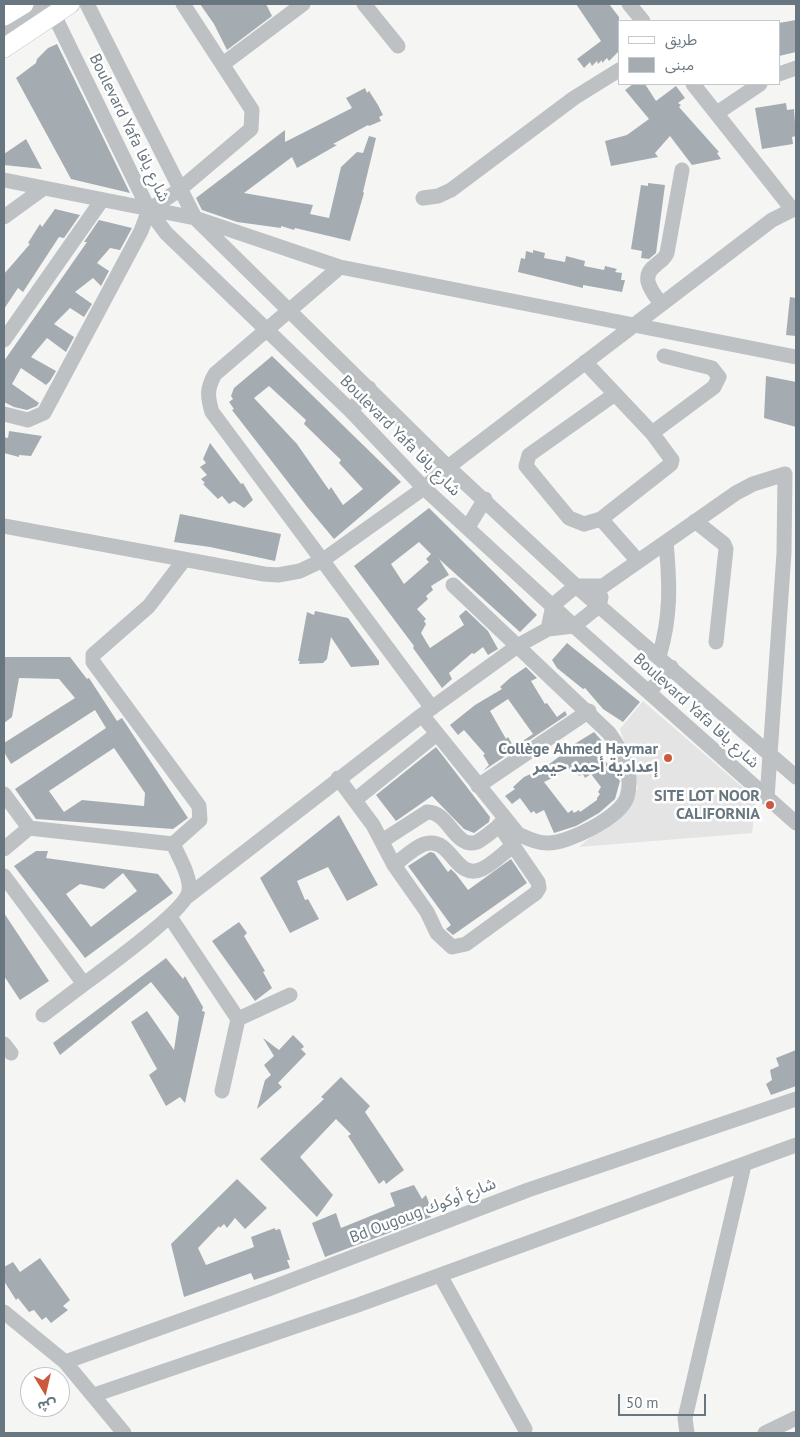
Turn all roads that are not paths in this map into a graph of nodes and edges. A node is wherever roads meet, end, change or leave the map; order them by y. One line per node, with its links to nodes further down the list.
1 (24, 4): 9 (main road)
2 (70, 4): 8 (main road)
3 (87, 4): 25 (street, Boulevard Yafa شارع يافا)
4 (183, 4): 15 (street)
5 (303, 4): 15 (street)
6 (364, 4): 13 (street)
7 (629, 4): 10 (street)
8 (48, 8): 11 (street); 12 (street); 14 (main road); 29 (street, Boulevard Yafa شارع يافا)
9 (4, 16)
10 (642, 20)
11 (4, 28)
12 (4, 34)
13 (398, 46)
14 (4, 48)
15 (223, 64): 25 (street)
16 (796, 68): 18 (street)
17 (618, 71): 26 (street)
18 (780, 74)
19 (694, 85): 21 (street)
20 (759, 85): 21 (street)
21 (717, 113): 28 (street)
22 (682, 170): 33 (street)
23 (4, 180): 24 (street)
24 (44, 188): 27 (street); 30 (street)
25 (178, 190): 29 (street); 31 (street, Boulevard Yafa شارع يافا)
26 (423, 198)
27 (97, 199): 29 (street); 35 (street); 38 (street)
28 (794, 209): 33 (street)
29 (148, 210): 31 (street); 37 (street, Boulevard Yafa شارع يافا); 45 (street)
30 (4, 217)
31 (194, 218): 32 (street); 34 (street, Boulevard Yafa شارع يافا)
32 (340, 267): 34 (street); 36 (street)
33 (661, 304): 36 (street)
34 (289, 312): 37 (street); 42 (street, Boulevard Yafa شارع يافا)
35 (4, 324)
36 (633, 325): 40 (street); 41 (street)
37 (266, 331): 44 (street, Boulevard Yafa شارع يافا); 58 (street)
38 (4, 340)
39 (664, 356): 46 (street)
40 (796, 357)
41 (585, 362): 43 (street); 47 (street)
42 (369, 388): 44 (street); 47 (street, Boulevard Yafa شارع يافا)
43 (615, 394): 46 (street); 51 (street)
44 (351, 411): 49 (street, Boulevard Yafa شارع يافا)
45 (4, 414)
46 (652, 433): 51 (street)
47 (448, 467): 49 (street); 50 (street, Boulevard Yafa شارع يافا)
48 (791, 473): 52 (street); 56 (street)
49 (424, 488): 54 (street, Boulevard Yafa شارع يافا); 58 (street)
50 (485, 499): 54 (street); 61 (street, Boulevard Yafa شارع يافا)
51 (601, 518): 59 (street)
52 (695, 521): 55 (street); 67 (street)
53 (4, 526): 57 (street)
54 (468, 527): 63 (street, Boulevard Yafa شارع يافا)
55 (666, 542): 59 (street); 69 (street)
56 (790, 553): 75 (street)
57 (184, 560): 58 (street); 86 (street)
58 (323, 560): 73 (street)
59 (638, 561): 62 (street)
60 (453, 585): 68 (street)
61 (576, 586): 62 (street); 63 (street); 64 (street, Boulevard Yafa شارع يافا)
62 (603, 586): 64 (street)
63 (554, 605): 65 (street, Boulevard Yafa شارع يافا); 66 (street)
64 (600, 606): 65 (street); 69 (street, Boulevard Yafa شارع يافا)
65 (574, 626): 66 (street); 71 (street, Boulevard Yafa شارع يافا)
66 (548, 629): 68 (street)
67 (716, 642)
68 (520, 646): 72 (street); 73 (street)
69 (659, 657): 70 (street, Boulevard Yafa شارع يافا)
70 (671, 667): 71 (street); 75 (street, Boulevard Yafa شارع يافا)
71 (649, 692): 80 (street, Boulevard Yafa شارع يافا)
72 (589, 711): 78 (street); 78 (street)
73 (424, 714): 74 (street); 77 (street); 78 (street)
74 (433, 737): 81 (street); 83 (street)
75 (771, 754): 76 (street, Boulevard Yafa شارع يافا); 80 (street)
76 (796, 777)
77 (338, 778): 81 (street); 91 (street)
78 (478, 786)
79 (4, 794): 84 (street)
80 (767, 798): 82 (street, Boulevard Yafa شارع يافا)
81 (355, 800): 85 (street)
82 (796, 823)
83 (499, 826): 85 (street); 87 (street)
84 (29, 828): 86 (street); 88 (street)
85 (382, 840): 89 (street)
86 (174, 844): 91 (street)
87 (513, 846): 89 (street); 89 (street)
88 (4, 849)
89 (394, 865)
90 (4, 876): 93 (street)
91 (188, 896): 92 (street)
92 (170, 917): 93 (street); 96 (street)
93 (84, 984): 95 (street)
94 (290, 995): 96 (street)
95 (43, 1015)
96 (238, 1019): 97 (street)
97 (222, 1091)
98 (796, 1099): 103 (street, Bd Ougoug شارع أوكوك)
99 (796, 1145): 100 (street)
100 (744, 1165): 101 (street); 108 (street)
101 (440, 1275): 104 (street); 106 (street)
102 (4, 1312): 103 (street)
103 (65, 1362): 104 (street)
104 (94, 1396): 107 (street)
105 (796, 1418): 109 (street)
106 (526, 1429)
107 (124, 1433)
108 (687, 1433)
109 (765, 1433)

